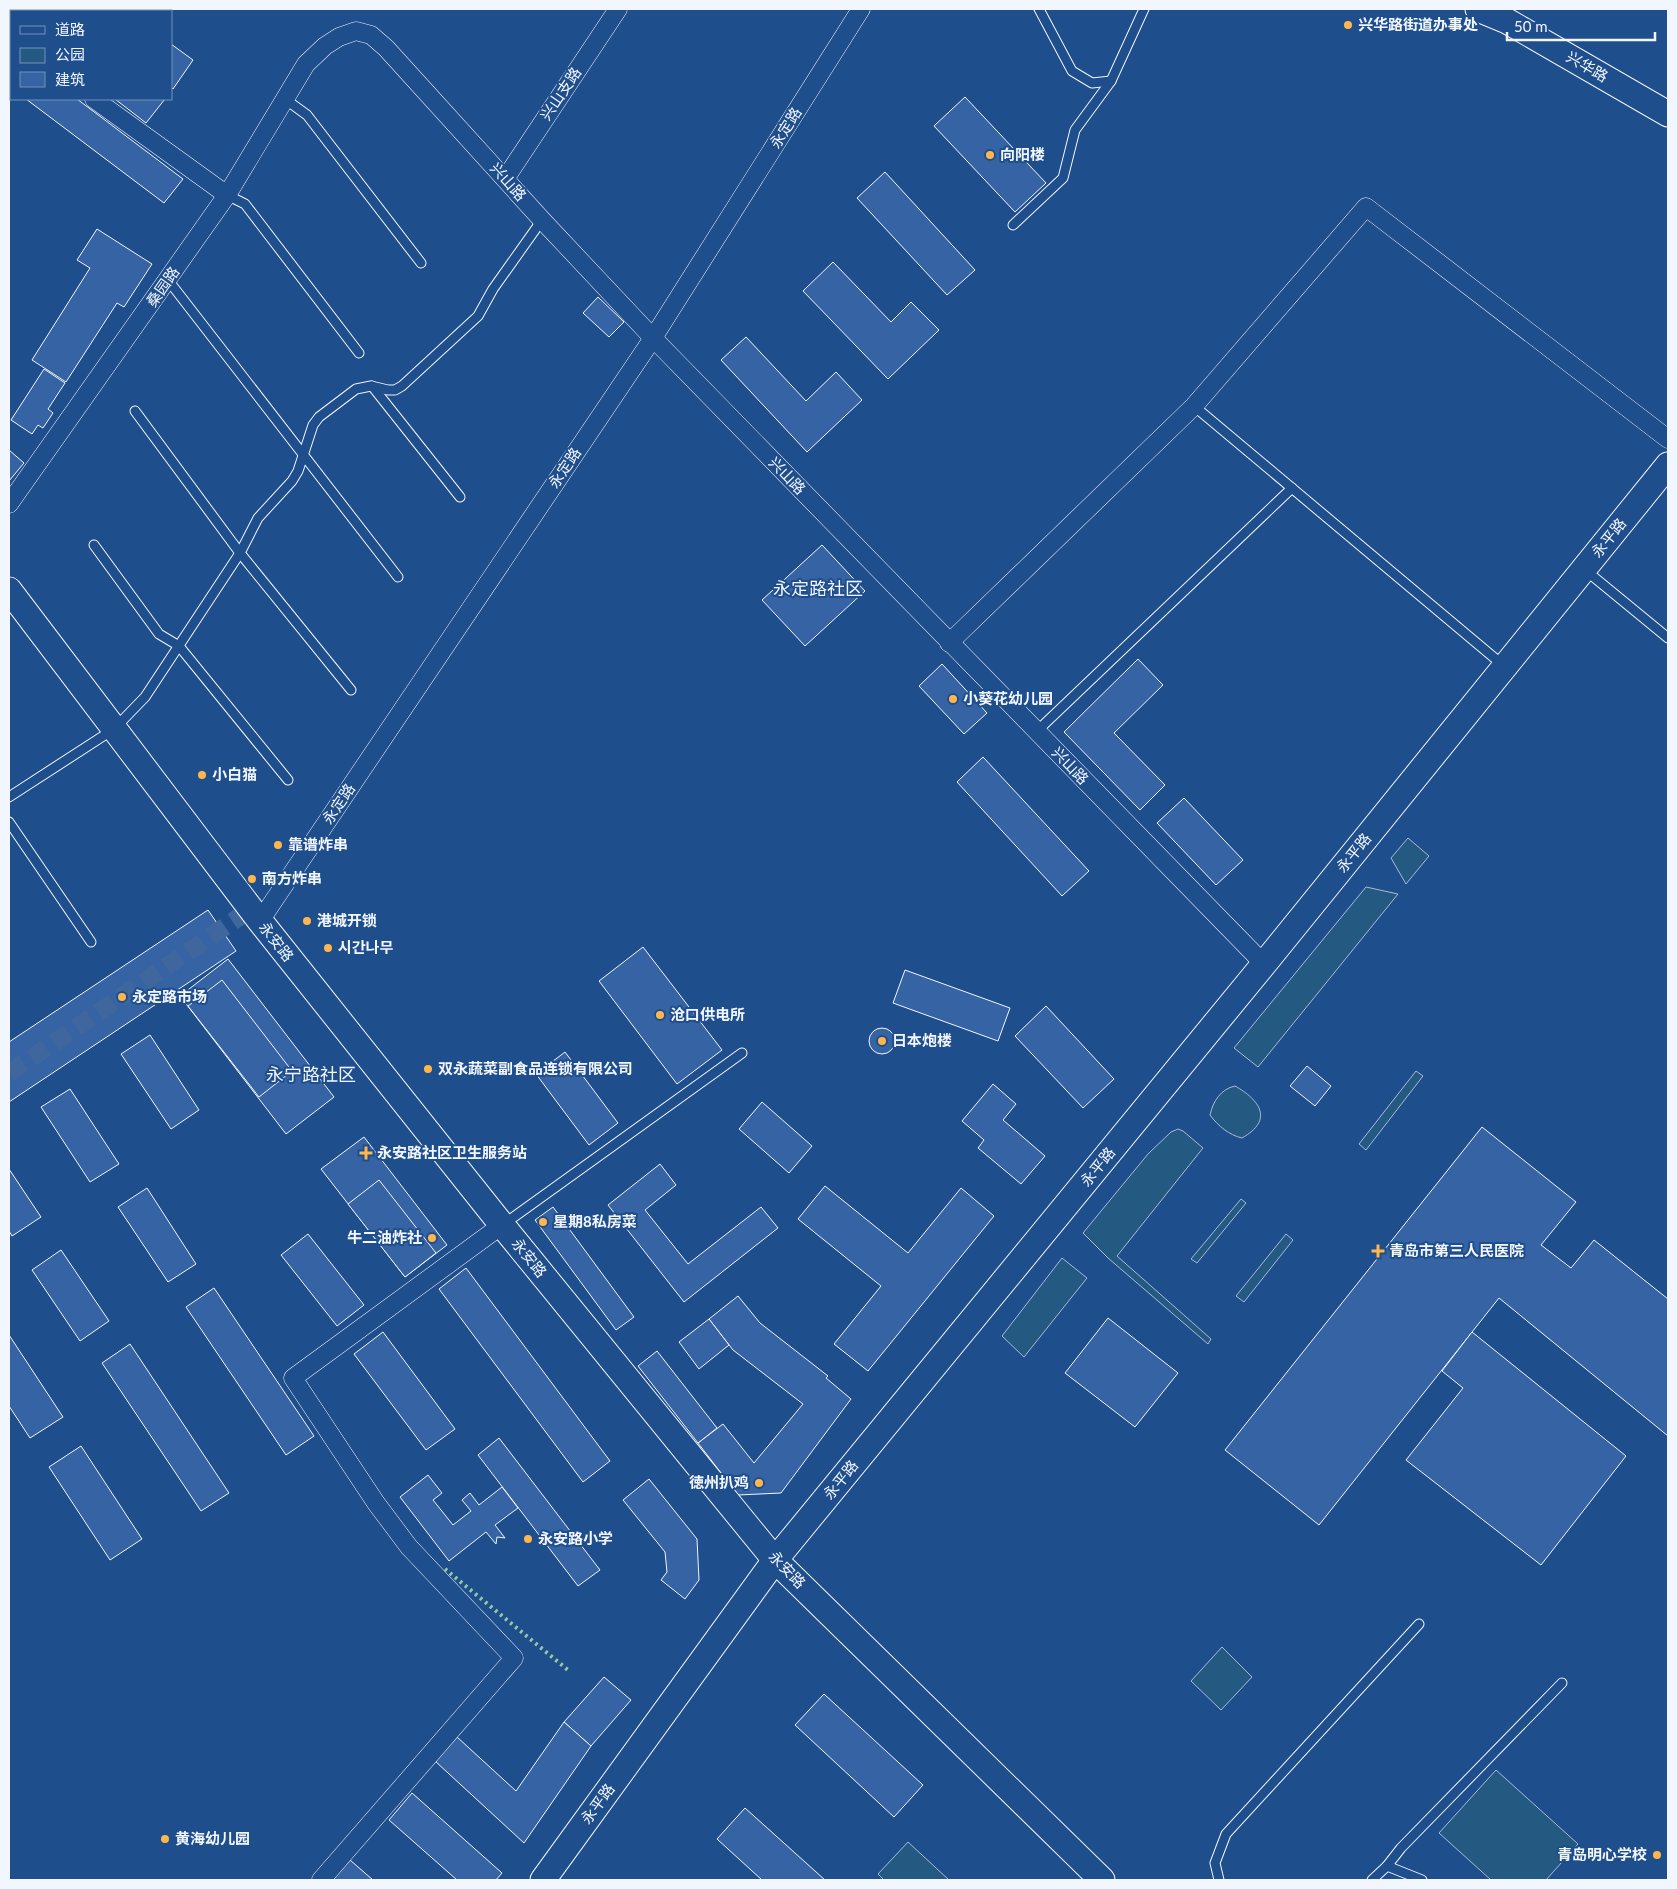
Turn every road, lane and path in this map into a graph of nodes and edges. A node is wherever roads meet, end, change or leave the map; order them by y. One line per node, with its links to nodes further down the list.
1 (618, 9): 11 (street, 兴山支路)
2 (861, 9): 17 (street, 永定路)
3 (1039, 9): 7 (lane)
4 (1144, 9): 7 (lane)
5 (1478, 9): 10 (street, 兴华路)
6 (306, 64): 8 (street, 桑园路); 11 (street, 兴山路)
7 (1111, 81): 14 (lane)
8 (285, 99): 12 (street, 桑园路); 15 (lane)
9 (95, 100): 12 (street)
10 (1668, 114)
11 (504, 179): 13 (street, 兴山路)
12 (227, 195): 16 (street, 桑园路); 18 (lane)
13 (542, 220): 17 (street, 兴山路); 19 (lane)
14 (1013, 225)
15 (421, 263)
16 (168, 280): 23 (lane); 27 (street, 桑园路)
17 (653, 338): 34 (street, 兴山路); 43 (street, 永定路)
18 (360, 353)
19 (371, 386): 23 (lane); 26 (lane)
20 (1194, 406): 22 (street); 25 (lane); 34 (street)
21 (135, 412): 29 (lane)
22 (1668, 439)
23 (304, 456): 29 (lane); 31 (lane)
24 (1668, 465): 30 (street, 永平路)
25 (1292, 488): 36 (lane); 39 (lane)
26 (460, 497)
27 (9, 504)
28 (94, 545): 35 (lane)
29 (240, 553): 35 (lane); 37 (lane)
30 (1584, 569): 33 (lane); 36 (street, 永平路)
31 (398, 577)
32 (9, 590): 38 (street, 永安路)
33 (1668, 638)
34 (949, 643): 39 (street, 兴山路)
35 (179, 646): 38 (lane); 40 (lane)
36 (1505, 666): 45 (street, 永平路)
37 (351, 690)
38 (114, 728): 41 (lane); 43 (street, 永安路)
39 (1036, 732): 45 (street, 兴山路)
40 (288, 780)
41 (9, 797)
42 (9, 822): 44 (lane)
43 (260, 921): 47 (street, 永安路)
44 (91, 942)
45 (1264, 964): 48 (street, 永平路)
46 (742, 1053): 47 (lane)
47 (502, 1225): 48 (street, 永安路); 52 (street)
48 (775, 1560): 53 (street, 永平路); 54 (street, 永安路)
49 (1419, 1624): 55 (lane)
50 (1562, 1683): 51 (lane)
51 (1387, 1866): 56 (lane); 57 (lane)
52 (321, 1880)
53 (543, 1880)
54 (1102, 1880)
55 (1219, 1880)
56 (1372, 1880)
57 (1422, 1880)

